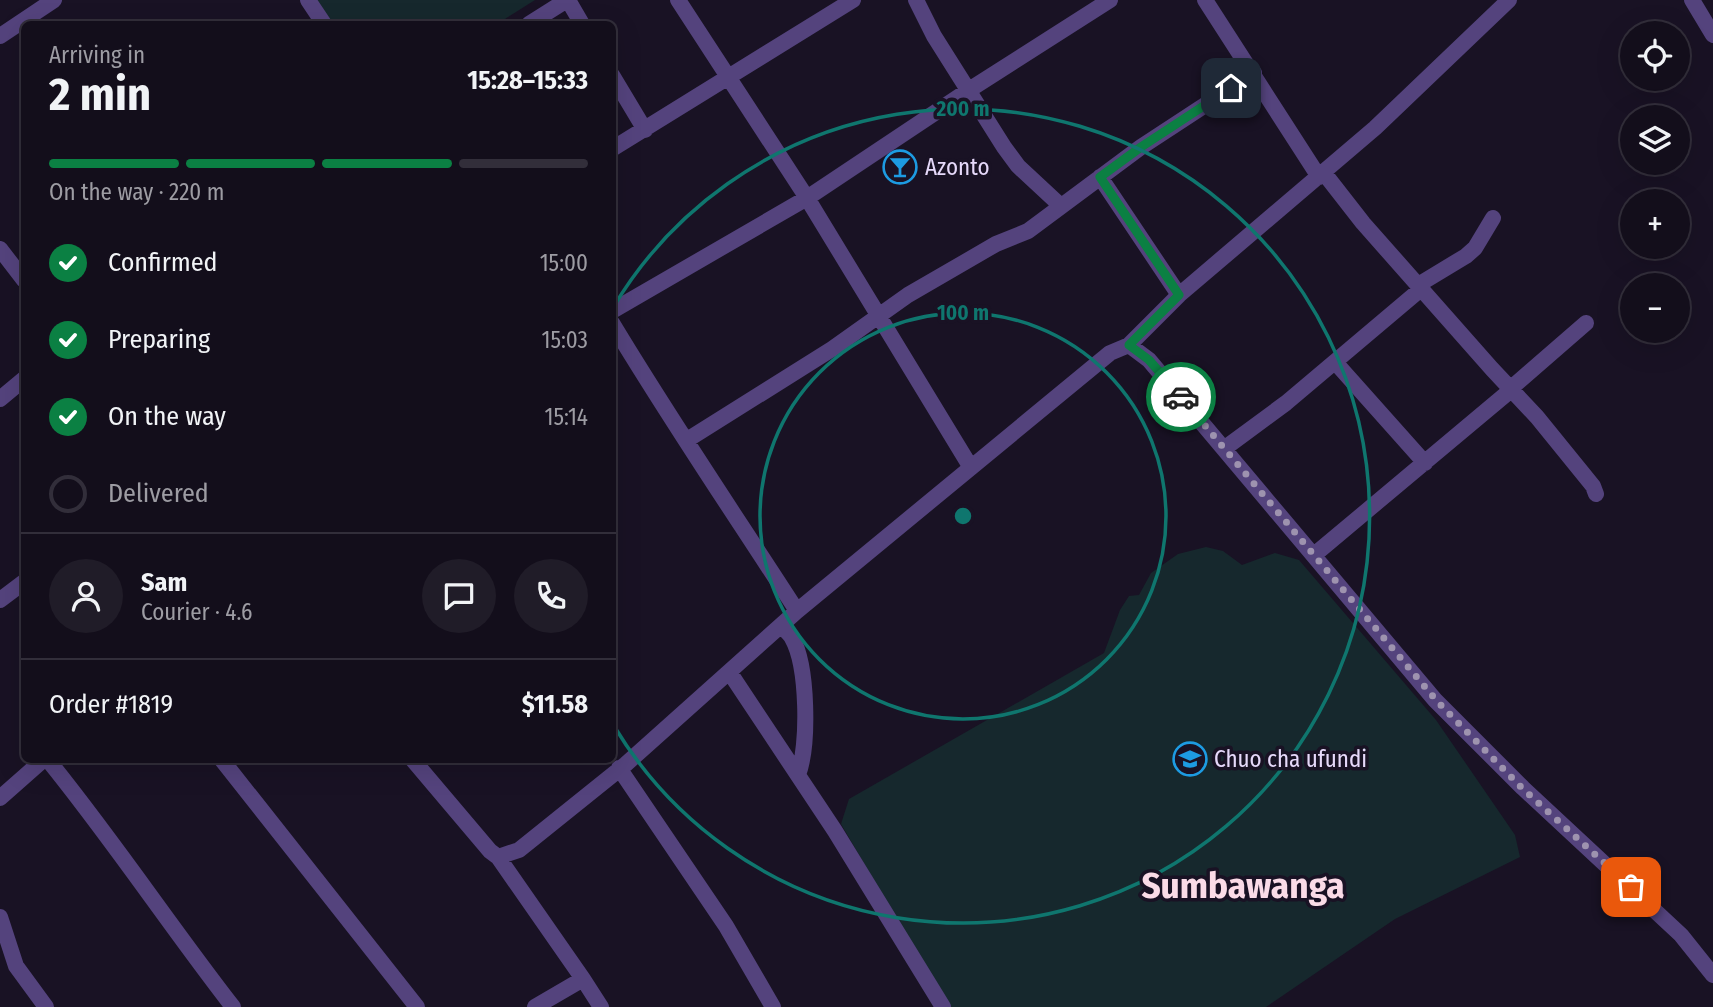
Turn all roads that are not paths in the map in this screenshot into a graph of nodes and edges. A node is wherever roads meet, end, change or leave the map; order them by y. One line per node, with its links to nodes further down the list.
1 (54, 0): 11 (street)
2 (308, 0): 14 (street)
3 (568, 0): 15 (street); 16 (street)
4 (678, 0): 21 (street)
5 (853, 0): 21 (street)
6 (916, 0): 23 (street)
7 (1110, 0): 23 (street)
8 (1205, 0): 20 (street)
9 (1509, 0): 26 (street)
10 (1692, 0): 12 (street)
11 (37, 5): 13 (street)
12 (1709, 19): 18 (street)
13 (27, 21)
14 (322, 21)
15 (533, 21)
16 (580, 21)
17 (20, 31): 19 (street)
18 (1713, 34)
19 (0, 36)
20 (1254, 73): 26 (street); 27 (street)
21 (728, 78): 24 (street); 28 (street)
22 (616, 82): 24 (street)
23 (969, 90): 28 (street); 29 (street)
24 (645, 130): 25 (street)
25 (616, 147)
26 (1322, 175): 33 (street); 34 (street)
27 (1100, 177): 29 (street); 34 (street)
28 (807, 198): 35 (street); 36 (street)
29 (1061, 206): 36 (street)
30 (1493, 218): 33 (street)
31 (0, 249): 32 (street)
32 (21, 276)
33 (1420, 287): 40 (street); 42 (street)
34 (1179, 295): 39 (street)
35 (616, 309)
36 (880, 317): 44 (street); 47 (street)
37 (1586, 323): 42 (street)
38 (616, 330): 44 (street)
39 (1129, 345): 45 (street); 47 (street)
40 (1335, 362): 45 (street); 46 (street)
41 (21, 381): 43 (street)
42 (1510, 389): 46 (street); 48 (street)
43 (0, 398)
44 (687, 440): 52 (street)
45 (1225, 448): 49 (street)
46 (1425, 463): 49 (street)
47 (970, 466): 52 (street)
48 (1595, 494)
49 (1314, 555): 64 (street)
50 (21, 584): 51 (street)
51 (0, 600)
52 (797, 611): 53 (street)
53 (781, 626): 54 (street); 60 (street)
54 (730, 673): 59 (street); 60 (street)
55 (40, 763): 61 (street)
56 (51, 763): 67 (street)
57 (224, 763): 68 (street)
58 (415, 763): 62 (street)
59 (620, 768): 62 (street); 71 (street)
60 (798, 775): 72 (street)
61 (0, 797)
62 (498, 857): 65 (street)
63 (0, 917): 66 (street)
64 (1713, 975)
65 (583, 979): 69 (street); 70 (street)
66 (46, 1007)
67 (233, 1007)
68 (417, 1007)
69 (535, 1007)
70 (601, 1007)
71 (774, 1007)
72 (943, 1007)

